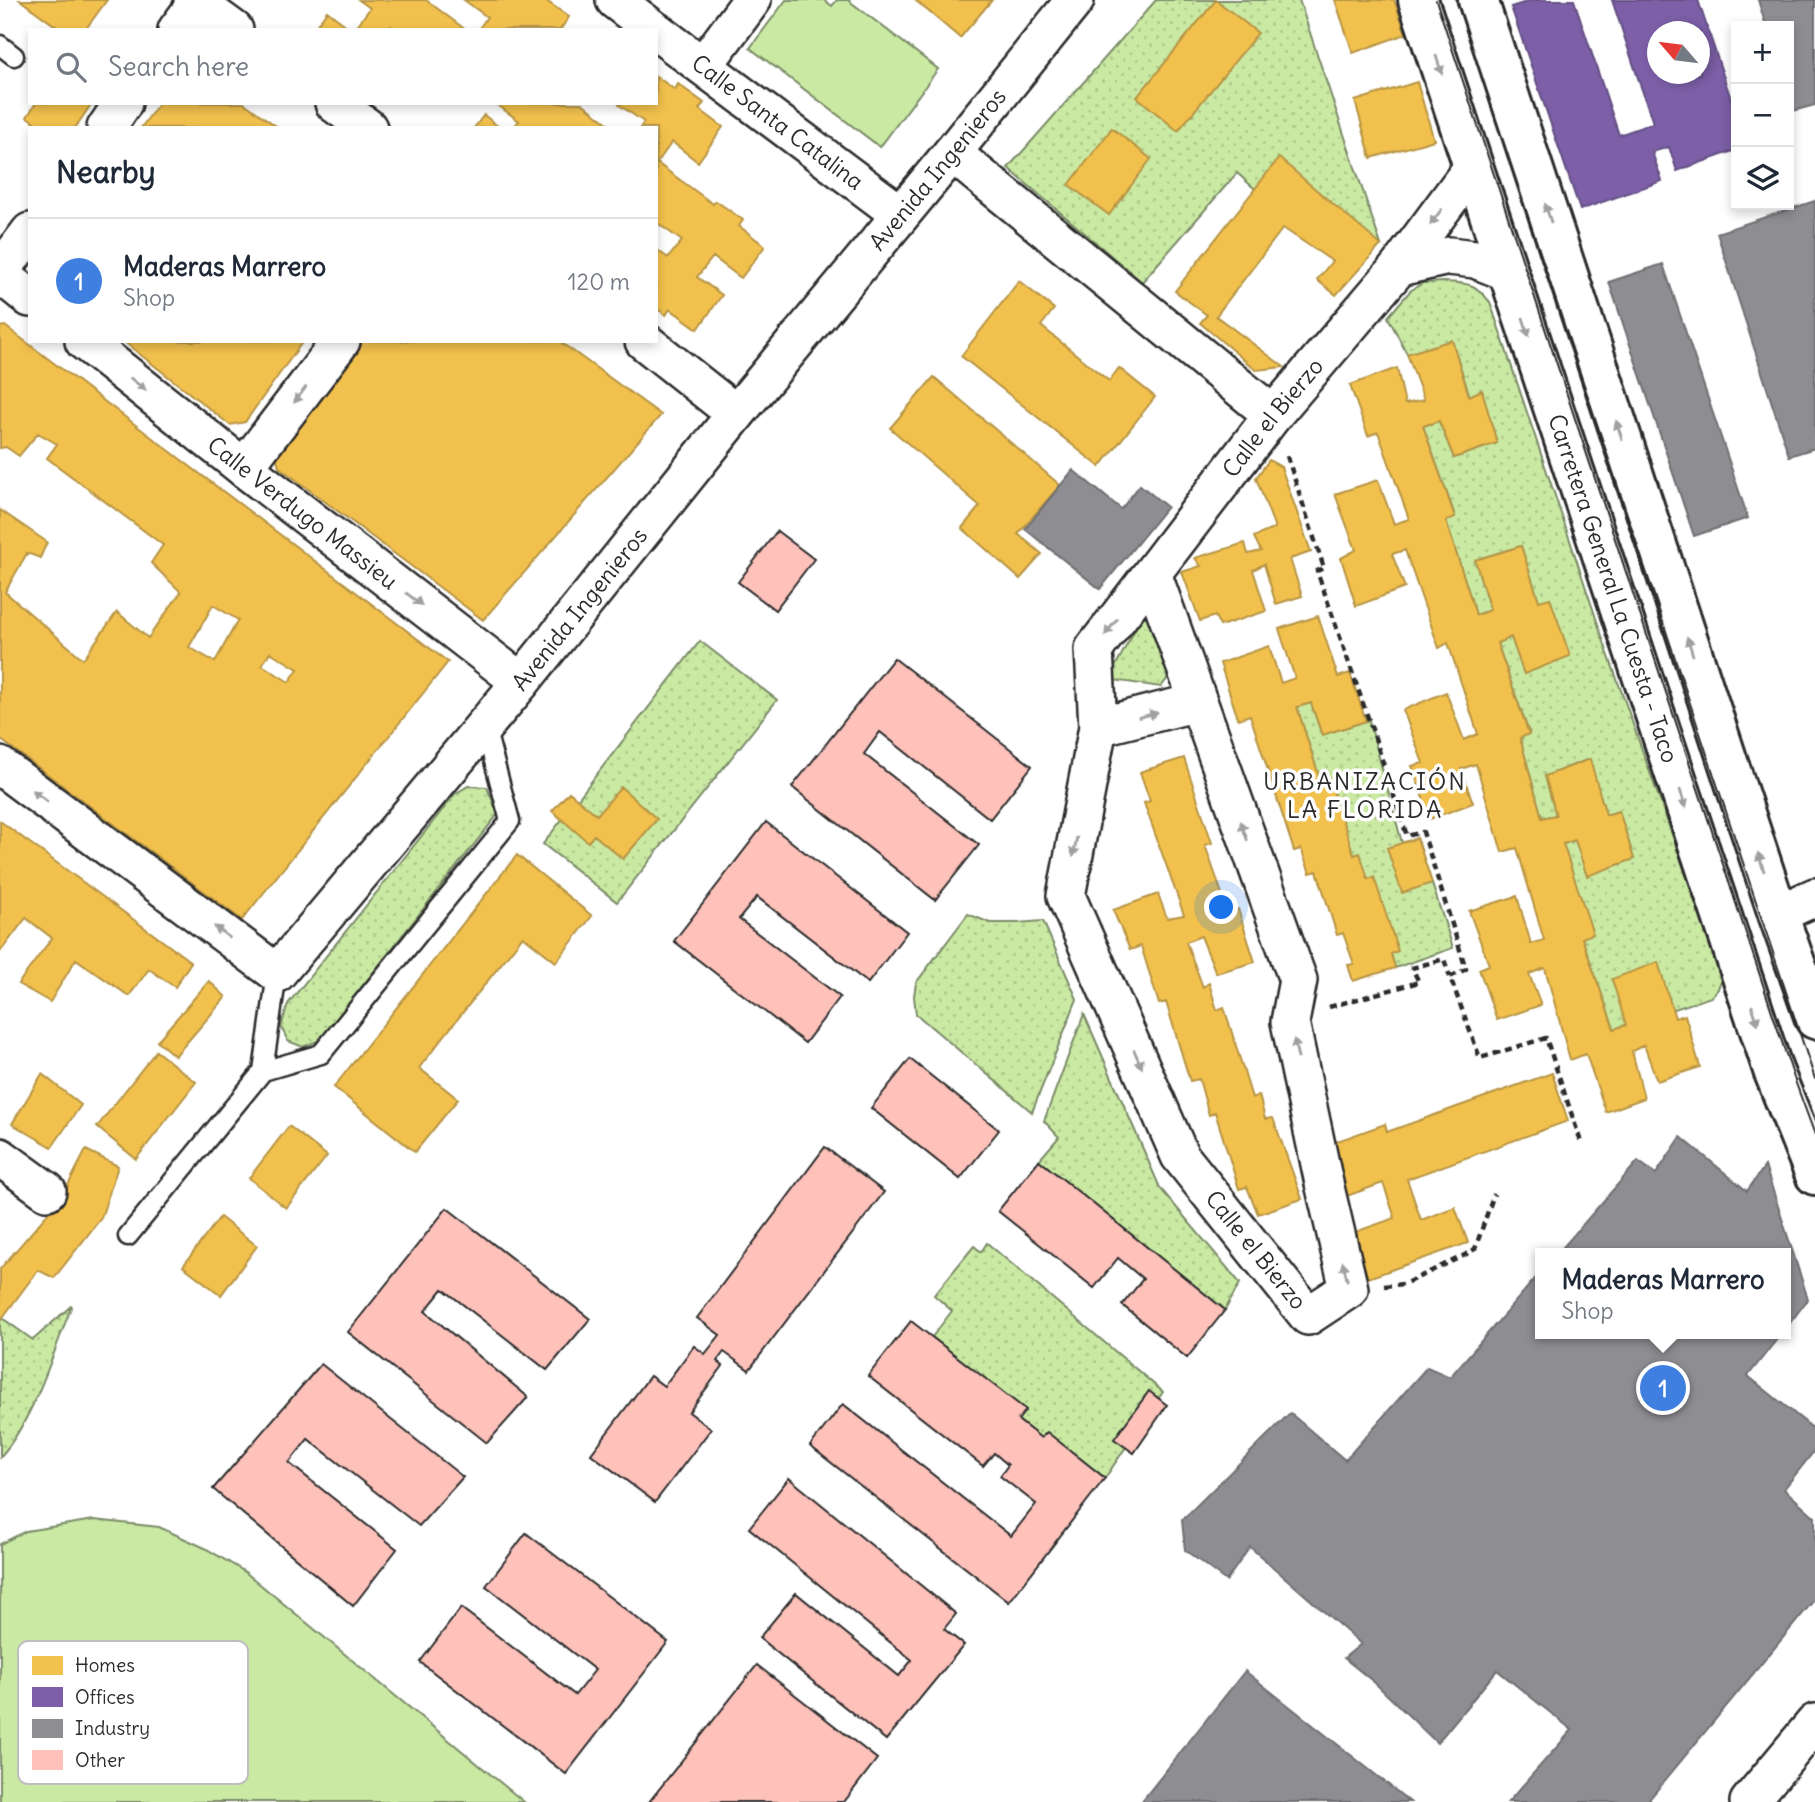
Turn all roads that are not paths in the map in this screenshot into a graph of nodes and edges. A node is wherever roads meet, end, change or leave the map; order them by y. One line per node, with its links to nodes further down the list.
1 (615, 0): 8 (street, Calle Santa Catalina)
2 (752, 0): 10 (street)
3 (1075, 0): 15 (street, Avenida Ingenieros)
4 (1418, 0): 16 (main road, Carretera General La Cuesta - Taco, one-way to 16)
5 (1478, 0): 36 (main road, one-way to 5)
6 (189, 11): 7 (street)
7 (229, 28)
8 (652, 28)
9 (658, 32): 10 (street, Calle Santa Catalina)
10 (702, 66): 17 (street, Calle Santa Catalina)
11 (123, 105): 13 (street)
12 (337, 105): 14 (street)
13 (107, 126)
14 (365, 126)
15 (952, 153): 17 (street, Avenida Ingenieros); 27 (street)
16 (1473, 167): 19 (street, Calle el Bierzo, one-way to 19); 20 (main road, Carretera General La Cuesta - Taco)
17 (900, 214): 26 (street, Avenida Ingenieros)
18 (28, 235): 21 (street)
19 (1399, 267): 20 (street); 27 (street, Calle el Bierzo)
20 (1508, 272): 41 (main road, Carretera General La Cuesta - Taco, one-way to 41)
21 (0, 273): 22 (street)
22 (28, 296)
23 (88, 343): 28 (street, Calle Verdugo Massieu, one-way to 28)
24 (339, 343): 28 (street, one-way to 28)
25 (647, 343): 26 (street)
26 (736, 414): 30 (street, Avenida Ingenieros)
27 (1273, 415): 29 (street, Calle el Bierzo)
28 (244, 468): 30 (street, Calle Verdugo Massieu, one-way to 30)
29 (1152, 573): 31 (street); 33 (street, Calle el Bierzo, one-way to 33)
30 (521, 682): 32 (street, Avenida Ingenieros)
31 (1198, 702): 33 (street, one-way to 31); 33 (street, Calle el Bierzo, one-way to 31)
32 (485, 725): 37 (street, Avenida Ingenieros); 39 (lane)
33 (1098, 727)
34 (0, 766): 37 (street, one-way to 34)
35 (1815, 897): 36 (street)
36 (1778, 914): 38 (main road)
37 (277, 973): 39 (lane)
38 (1815, 1019)
39 (263, 1072): 43 (lane)
40 (0, 1157): 42 (street)
41 (1815, 1175)
42 (47, 1191)
43 (128, 1236)
44 (1815, 1723): 45 (street)
45 (1749, 1802)

